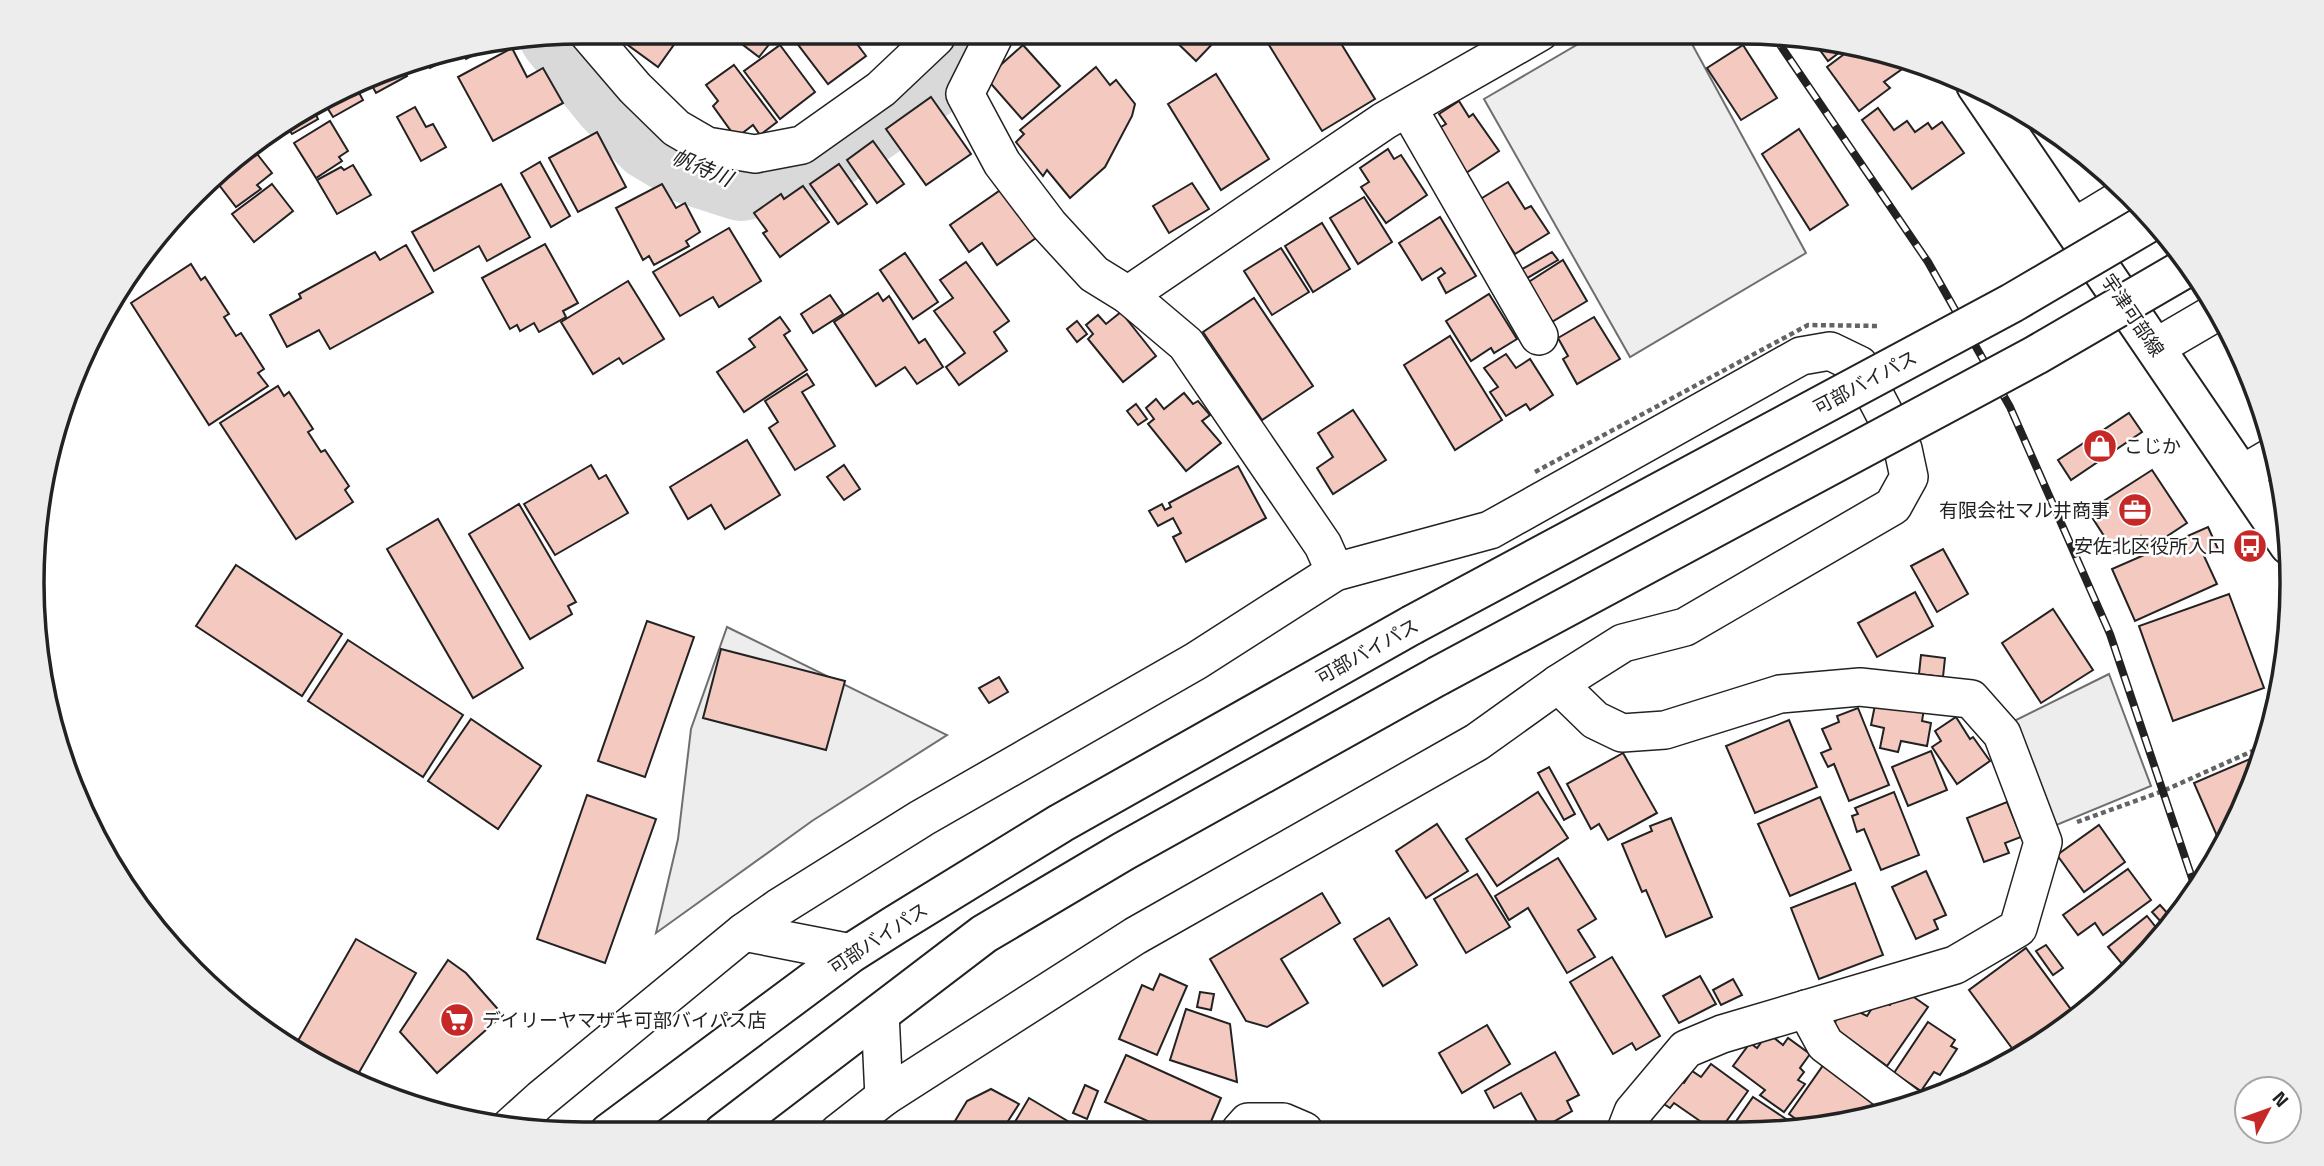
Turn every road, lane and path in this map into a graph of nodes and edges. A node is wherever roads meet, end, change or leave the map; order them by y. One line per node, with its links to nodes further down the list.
1 (597, 44): 2 (street)
2 (929, 44)
3 (990, 44): 11 (street)
4 (1519, 44): 6 (street)
5 (1989, 104): 9 (main road, 宇津可部線)
6 (1408, 108): 11 (street); 14 (street)
7 (2120, 200): 9 (street)
8 (2144, 225): 25 (main road, 可部バイパス, bridge)
9 (2073, 228): 15 (main road, 宇津可部線)
10 (2180, 271): 27 (main road, bridge)
11 (1128, 295): 20 (street)
12 (2210, 316): 15 (street)
13 (1892, 327): 17 (path, bridge)
14 (1539, 335)
15 (2155, 348): 18 (main road, 宇津可部線)
16 (2266, 460): 18 (street)
17 (1535, 472)
18 (2241, 475): 19 (main road, 宇津可部線)
19 (2277, 528)
20 (1335, 572): 21 (street); 24 (street)
21 (1558, 684): 23 (street); 28 (street)
22 (2254, 751): 23 (path)
23 (2043, 842): 26 (street)
24 (744, 932): 25 (street); 30 (street)
25 (851, 953): 31 (main road, 可部バイパス)
26 (1806, 1009): 29 (street); 36 (street)
27 (880, 1013): 28 (street); 32 (main road)
28 (884, 1097): 33 (street)
29 (1898, 1099)
30 (539, 1115)
31 (624, 1122)
32 (737, 1122)
33 (851, 1122)
34 (1248, 1122): 35 (street)
35 (1283, 1122)
36 (1640, 1122)

